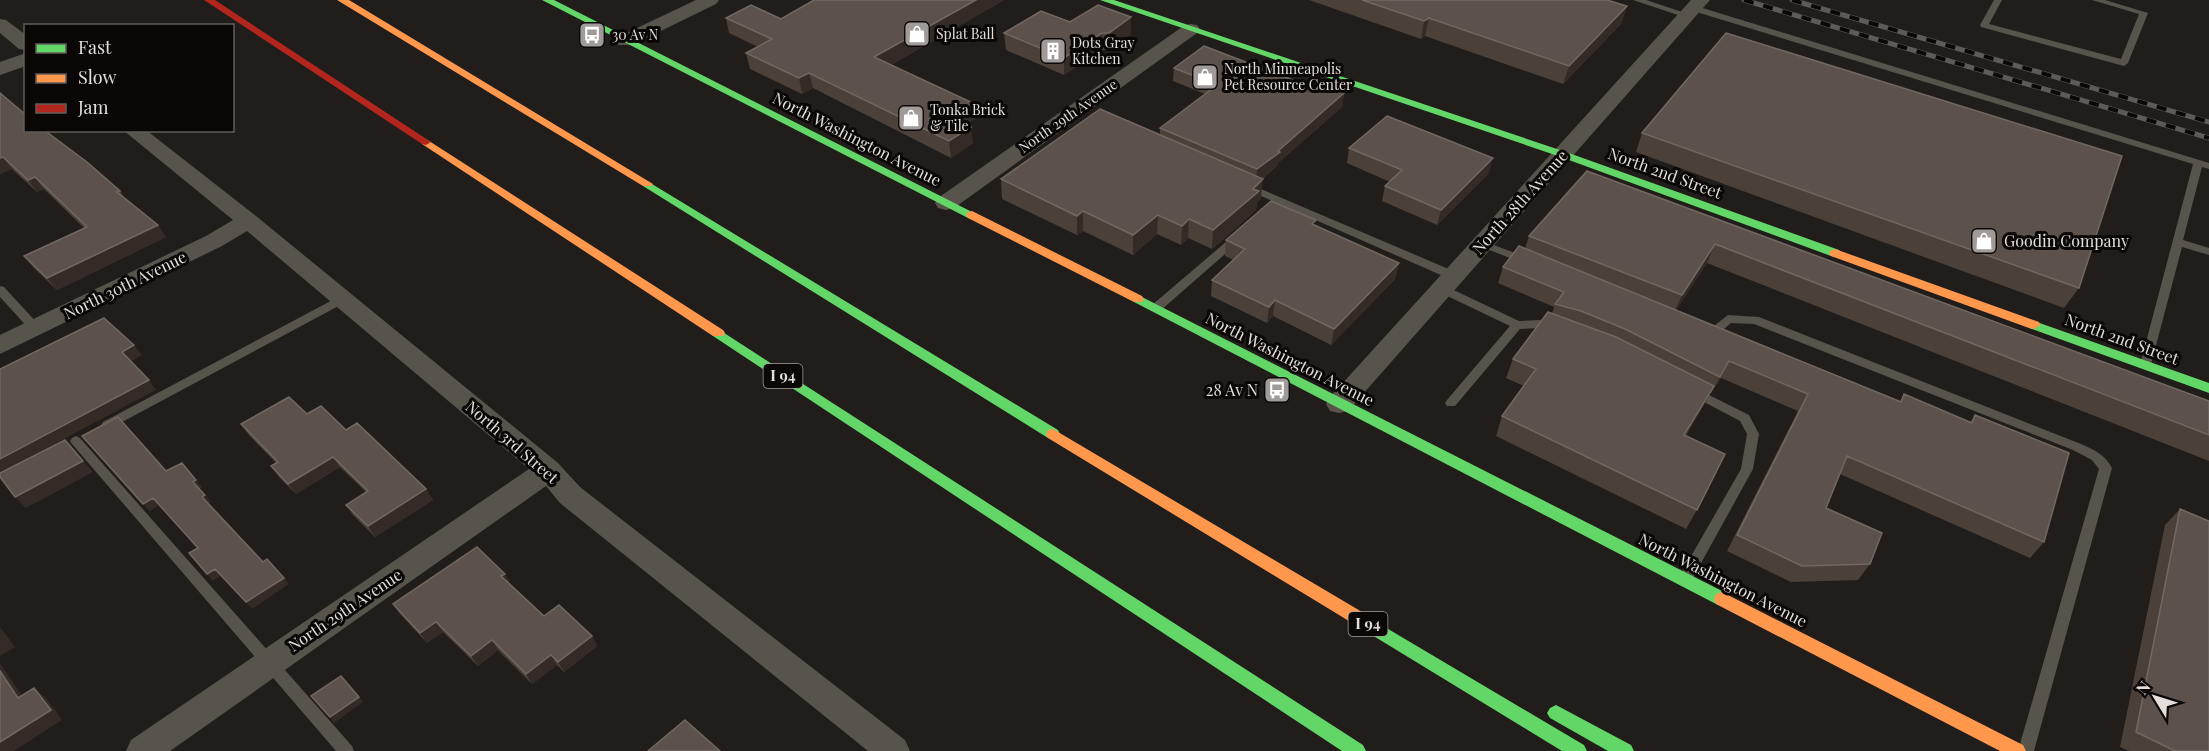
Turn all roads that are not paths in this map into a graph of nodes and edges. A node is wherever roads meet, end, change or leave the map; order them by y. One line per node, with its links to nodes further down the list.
1 (208, 0): 50 (main road, I 94)
2 (342, 0): 42 (main road, I 94)
3 (547, 0): 12 (main road, North Washington Avenue)
4 (710, 0): 12 (street)
5 (1105, 0): 11 (main road, North 2nd Street)
6 (1637, 0): 9 (lane)
7 (1998, 0): 8 (lane)
8 (2096, 0)
9 (1694, 8): 17 (street, North 28th Avenue); 18 (lane)
10 (0, 24): 13 (street)
11 (1191, 30): 17 (main road, North 2nd Street); 20 (street, North 29th Avenue)
12 (626, 41): 20 (main road, North Washington Avenue)
13 (24, 43)
14 (24, 60): 15 (street)
15 (0, 69)
16 (136, 132): 21 (street, North 3rd Street)
17 (1562, 154): 24 (street, North 28th Avenue); 36 (main road, North 2nd Street)
18 (2203, 165): 23 (lane)
19 (1239, 183): 27 (lane)
20 (946, 203): 30 (main road, North Washington Avenue)
21 (248, 221): 29 (street, North 3rd Street); 32 (street, North 30th Avenue)
22 (1249, 226): 30 (lane)
23 (2178, 242): 25 (lane); 36 (lane)
24 (1483, 244): 26 (lane); 27 (street, North 28th Avenue)
25 (2209, 252)
26 (1533, 264)
27 (1449, 282): 31 (lane); 40 (street, North 28th Avenue)
28 (0, 290): 32 (lane)
29 (342, 299): 41 (street, North 3rd Street); 45 (lane)
30 (1156, 308): 40 (main road, North Washington Avenue)
31 (1517, 326): 34 (lane); 39 (lane)
32 (35, 328): 35 (street, North 30th Avenue)
33 (1689, 328): 54 (lane)
34 (1570, 333)
35 (0, 345)
36 (2146, 365): 38 (main road, North 2nd Street)
37 (1684, 387): 43 (lane)
38 (2209, 388)
39 (1451, 403)
40 (1339, 404): 43 (main road, North Washington Avenue)
41 (548, 470): 45 (street, North 29th Avenue); 49 (street, North 3rd Street)
42 (1158, 497): 44 (main road); 51 (main road, I 94)
43 (1685, 579): 53 (main road, North Washington Avenue)
44 (1428, 644)
45 (269, 663): 47 (street, North 29th Avenue); 48 (lane)
46 (1542, 706): 52 (main road)
47 (143, 751)
48 (346, 751)
49 (893, 751)
50 (1357, 751)
51 (1578, 751)
52 (1625, 751)
53 (2017, 751)
54 (2026, 751)

